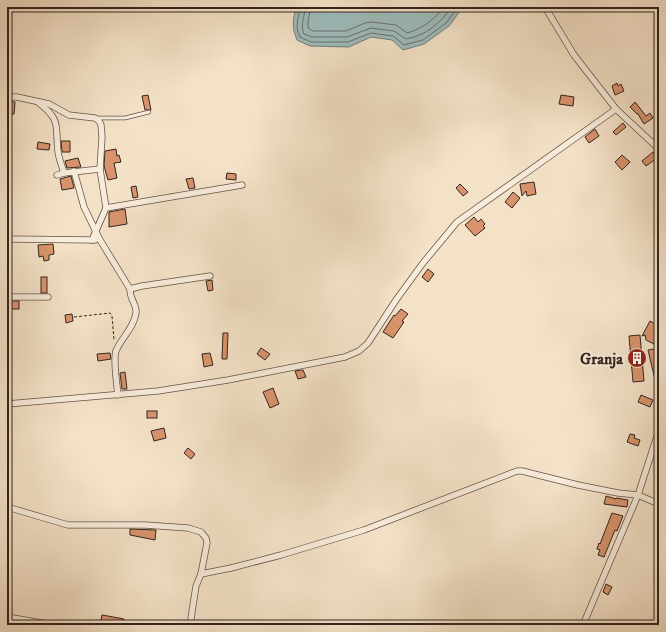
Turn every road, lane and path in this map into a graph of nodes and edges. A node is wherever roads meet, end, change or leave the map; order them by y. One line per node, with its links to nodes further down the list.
1 (545, 7): 4 (street)
2 (7, 97): 3 (street)
3 (37, 101): 6 (street); 10 (street)
4 (616, 109): 7 (street); 24 (street)
5 (150, 112): 6 (lane)
6 (95, 118): 8 (street)
7 (659, 149)
8 (100, 169): 9 (street); 13 (street)
9 (74, 172): 10 (street); 14 (street)
10 (64, 173): 11 (street)
11 (57, 175)
12 (242, 185): 13 (street)
13 (106, 208): 14 (street)
14 (96, 231): 16 (street); 17 (street)
15 (7, 239): 16 (street)
16 (92, 240): 17 (street)
17 (100, 240): 19 (street)
18 (210, 276): 19 (street)
19 (130, 289): 23 (street)
20 (7, 297): 21 (street)
21 (48, 297)
22 (74, 317): 23 (path)
23 (115, 352): 24 (street)
24 (118, 395): 25 (street)
25 (7, 404)
26 (659, 430): 27 (street)
27 (638, 495): 28 (street); 30 (street); 34 (street)
28 (659, 504)
29 (7, 508): 30 (street)
30 (201, 574): 33 (street)
31 (7, 618): 32 (street)
32 (53, 625)
33 (190, 625)
34 (583, 625)

